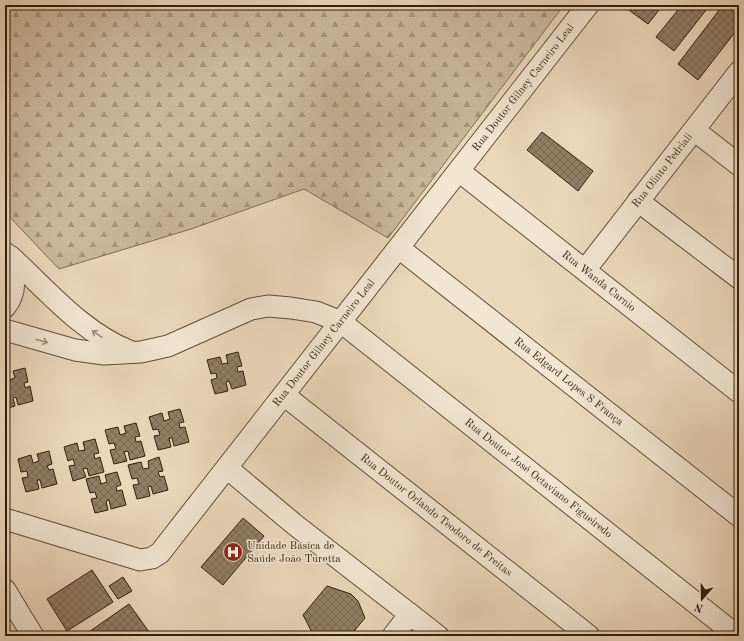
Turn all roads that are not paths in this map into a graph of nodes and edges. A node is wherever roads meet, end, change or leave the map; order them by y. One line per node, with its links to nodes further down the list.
1 (588, 5): 5 (street, Rua Doutor Gilney Carneiro Leal)
2 (739, 72): 3 (street, Rua Olinto Pedriali)
3 (694, 130): 4 (street); 6 (street, Rua Olinto Pedriali)
4 (739, 165)
5 (459, 171): 7 (street, Rua Doutor Gilney Carneiro Leal); 10 (street, Rua Wanda Carnio)
6 (638, 201): 10 (street, Rua Olinto Pedriali); 11 (street)
7 (399, 248): 13 (street, Rua Doutor Gilney Carneiro Leal); 19 (street, Rua Edgard Lopes S França)
8 (5, 253): 15 (street, one-way to 8)
9 (5, 260): 12 (street)
10 (585, 270): 16 (street, Rua Wanda Carnio)
11 (739, 278)
12 (5, 307)
13 (341, 322): 15 (street, Rua Doutor José Octaviano Figueiredo); 17 (street, Rua Doutor Gilney Carneiro Leal); 28 (street, Rua Doutor José Octaviano Figueiredo)
14 (5, 330): 15 (street, Rua Doutor José Octaviano Figueiredo, one-way to 15)
15 (132, 352)
16 (739, 392)
17 (284, 395): 18 (street, Rua Doutor Gilney Carneiro Leal); 27 (street, Rua Doutor Orlando Teodoro de Freitas)
18 (227, 468): 20 (street, Rua Doutor Gilney Carneiro Leal); 22 (street)
19 (739, 516)
20 (5, 519)
21 (6, 593): 24 (street)
22 (410, 614): 25 (street); 26 (street)
23 (739, 631): 28 (street)
24 (33, 636)
25 (393, 636)
26 (438, 636)
27 (589, 636)
28 (736, 636)

